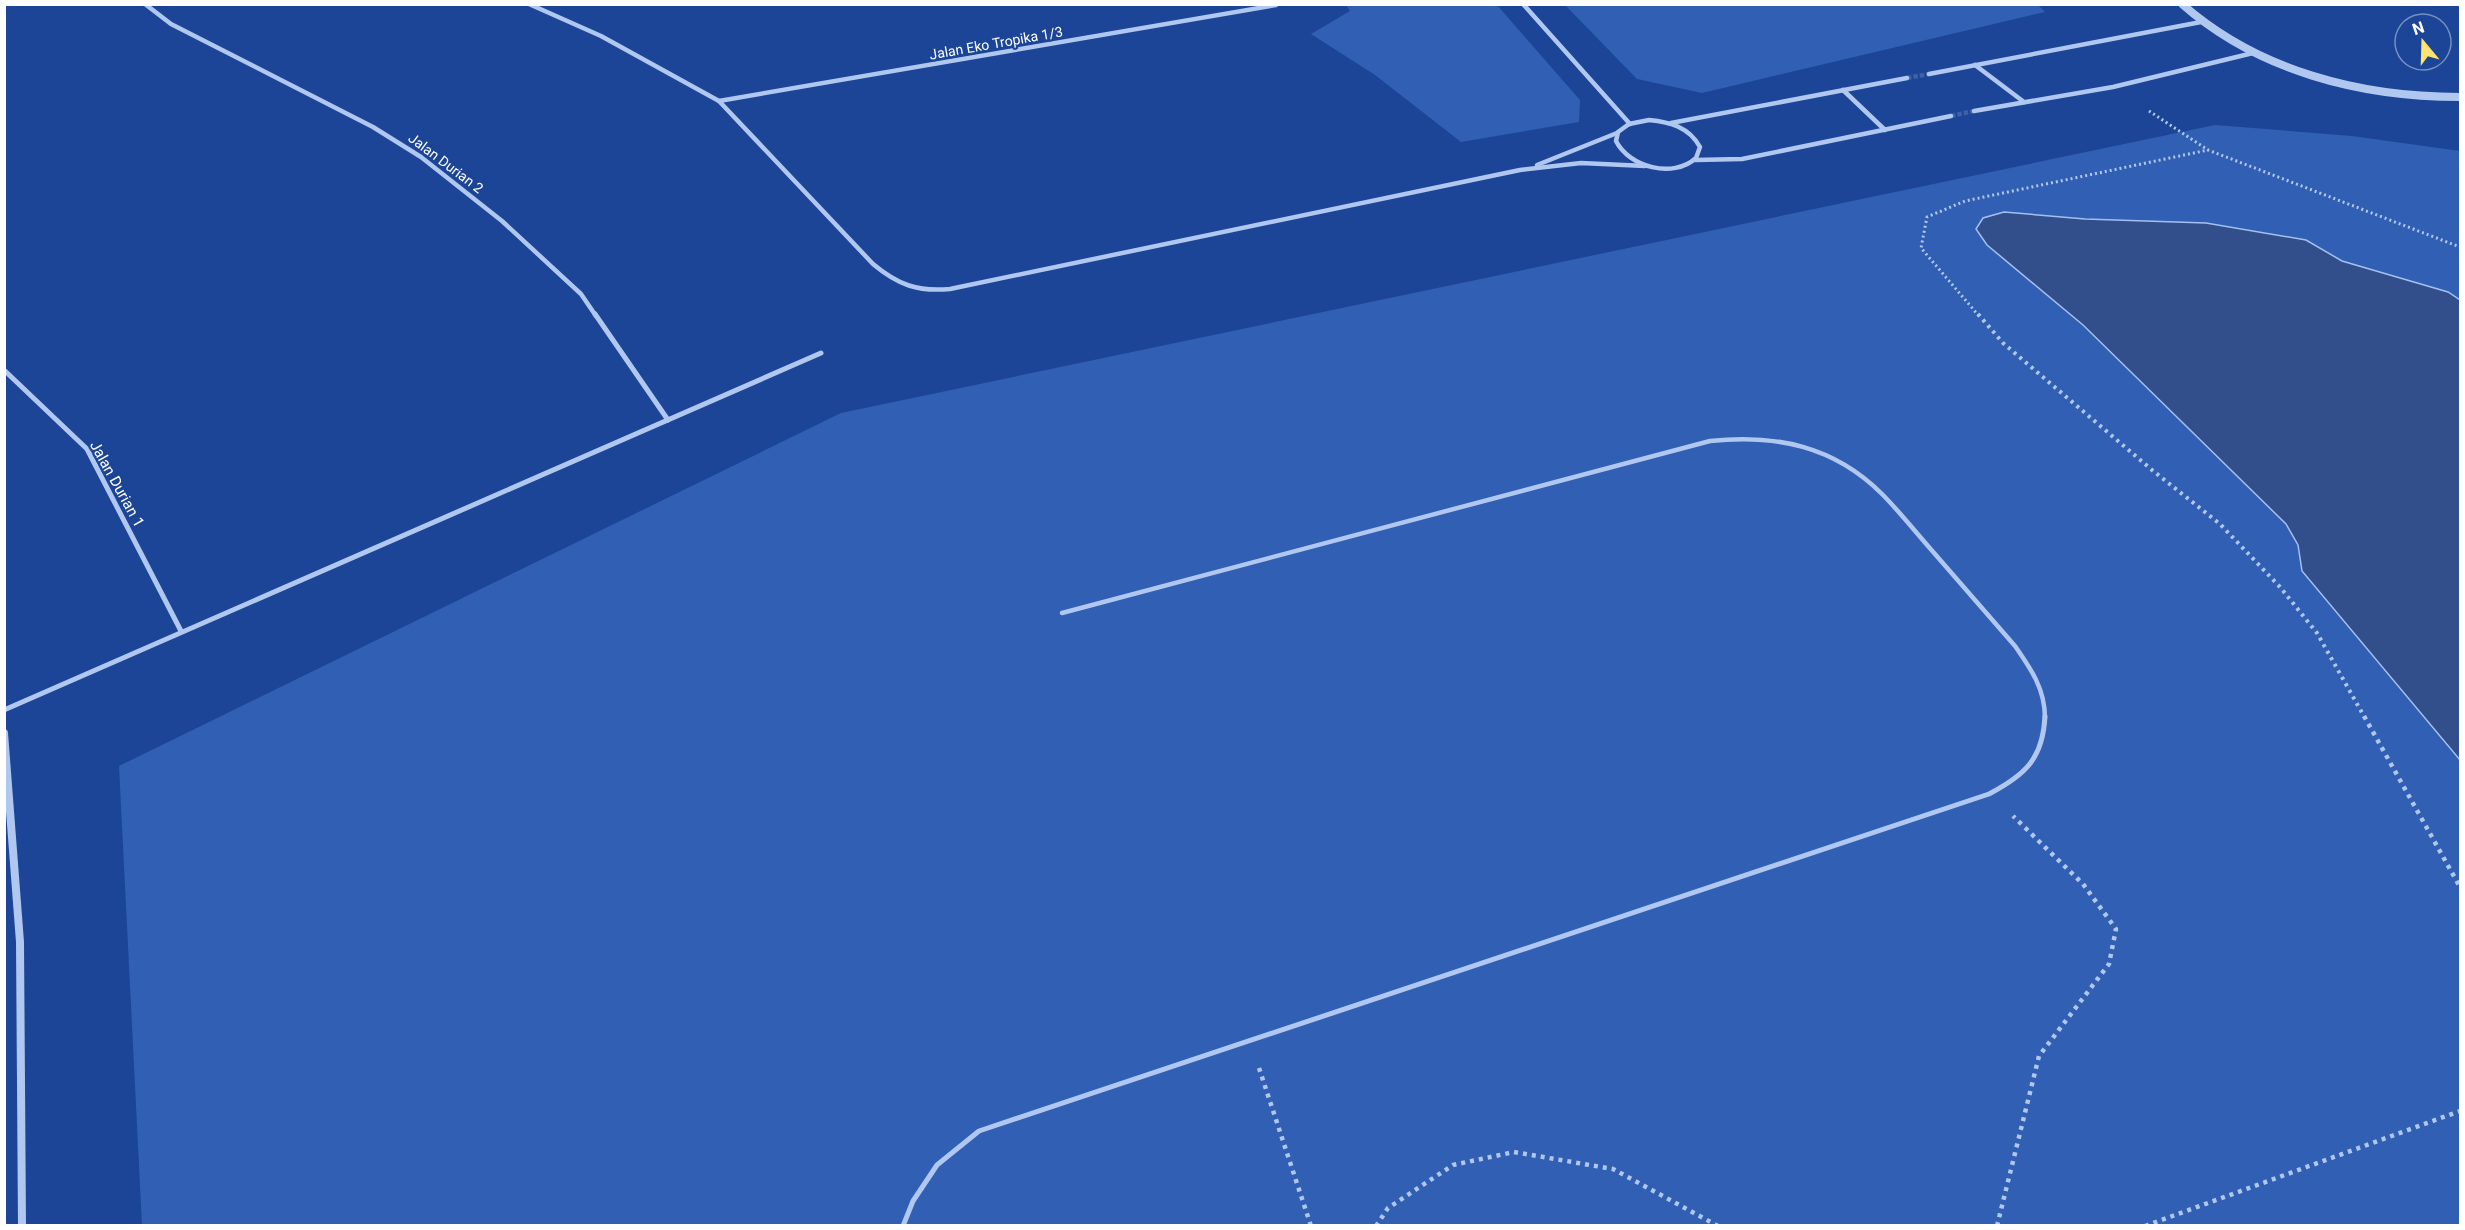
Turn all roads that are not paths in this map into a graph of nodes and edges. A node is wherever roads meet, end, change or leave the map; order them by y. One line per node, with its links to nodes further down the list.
1 (146, 4): 26 (street, Jalan Durian 2)
2 (529, 4): 13 (street)
3 (1523, 4): 18 (street)
4 (2182, 4): 6 (street)
5 (1276, 5): 13 (street, Jalan Eko Tropika 1/3)
6 (2201, 22): 7 (street); 8 (street)
7 (2253, 53): 12 (street); 14 (street)
8 (1975, 65): 9 (street); 14 (street)
9 (1929, 74)
10 (1907, 78): 11 (street)
11 (1843, 90): 17 (street); 19 (street)
12 (2460, 97)
13 (719, 101): 23 (street)
14 (2024, 102): 15 (street)
15 (1974, 111)
16 (1951, 116): 19 (street)
17 (1671, 123): 18 (street); 21 (street)
18 (1630, 124): 20 (street)
19 (1885, 130): 21 (street)
20 (1617, 133): 22 (street); 23 (street)
21 (1695, 160): 22 (street)
22 (1645, 166): 23 (street)
23 (1520, 170)
24 (821, 353): 26 (street)
25 (4, 370): 28 (street, Jalan Durian 1)
26 (668, 420): 28 (street)
27 (1062, 613): 32 (lane)
28 (181, 631): 29 (street)
29 (4, 710)
30 (4, 733): 31 (street)
31 (22, 1226)
32 (903, 1226)

